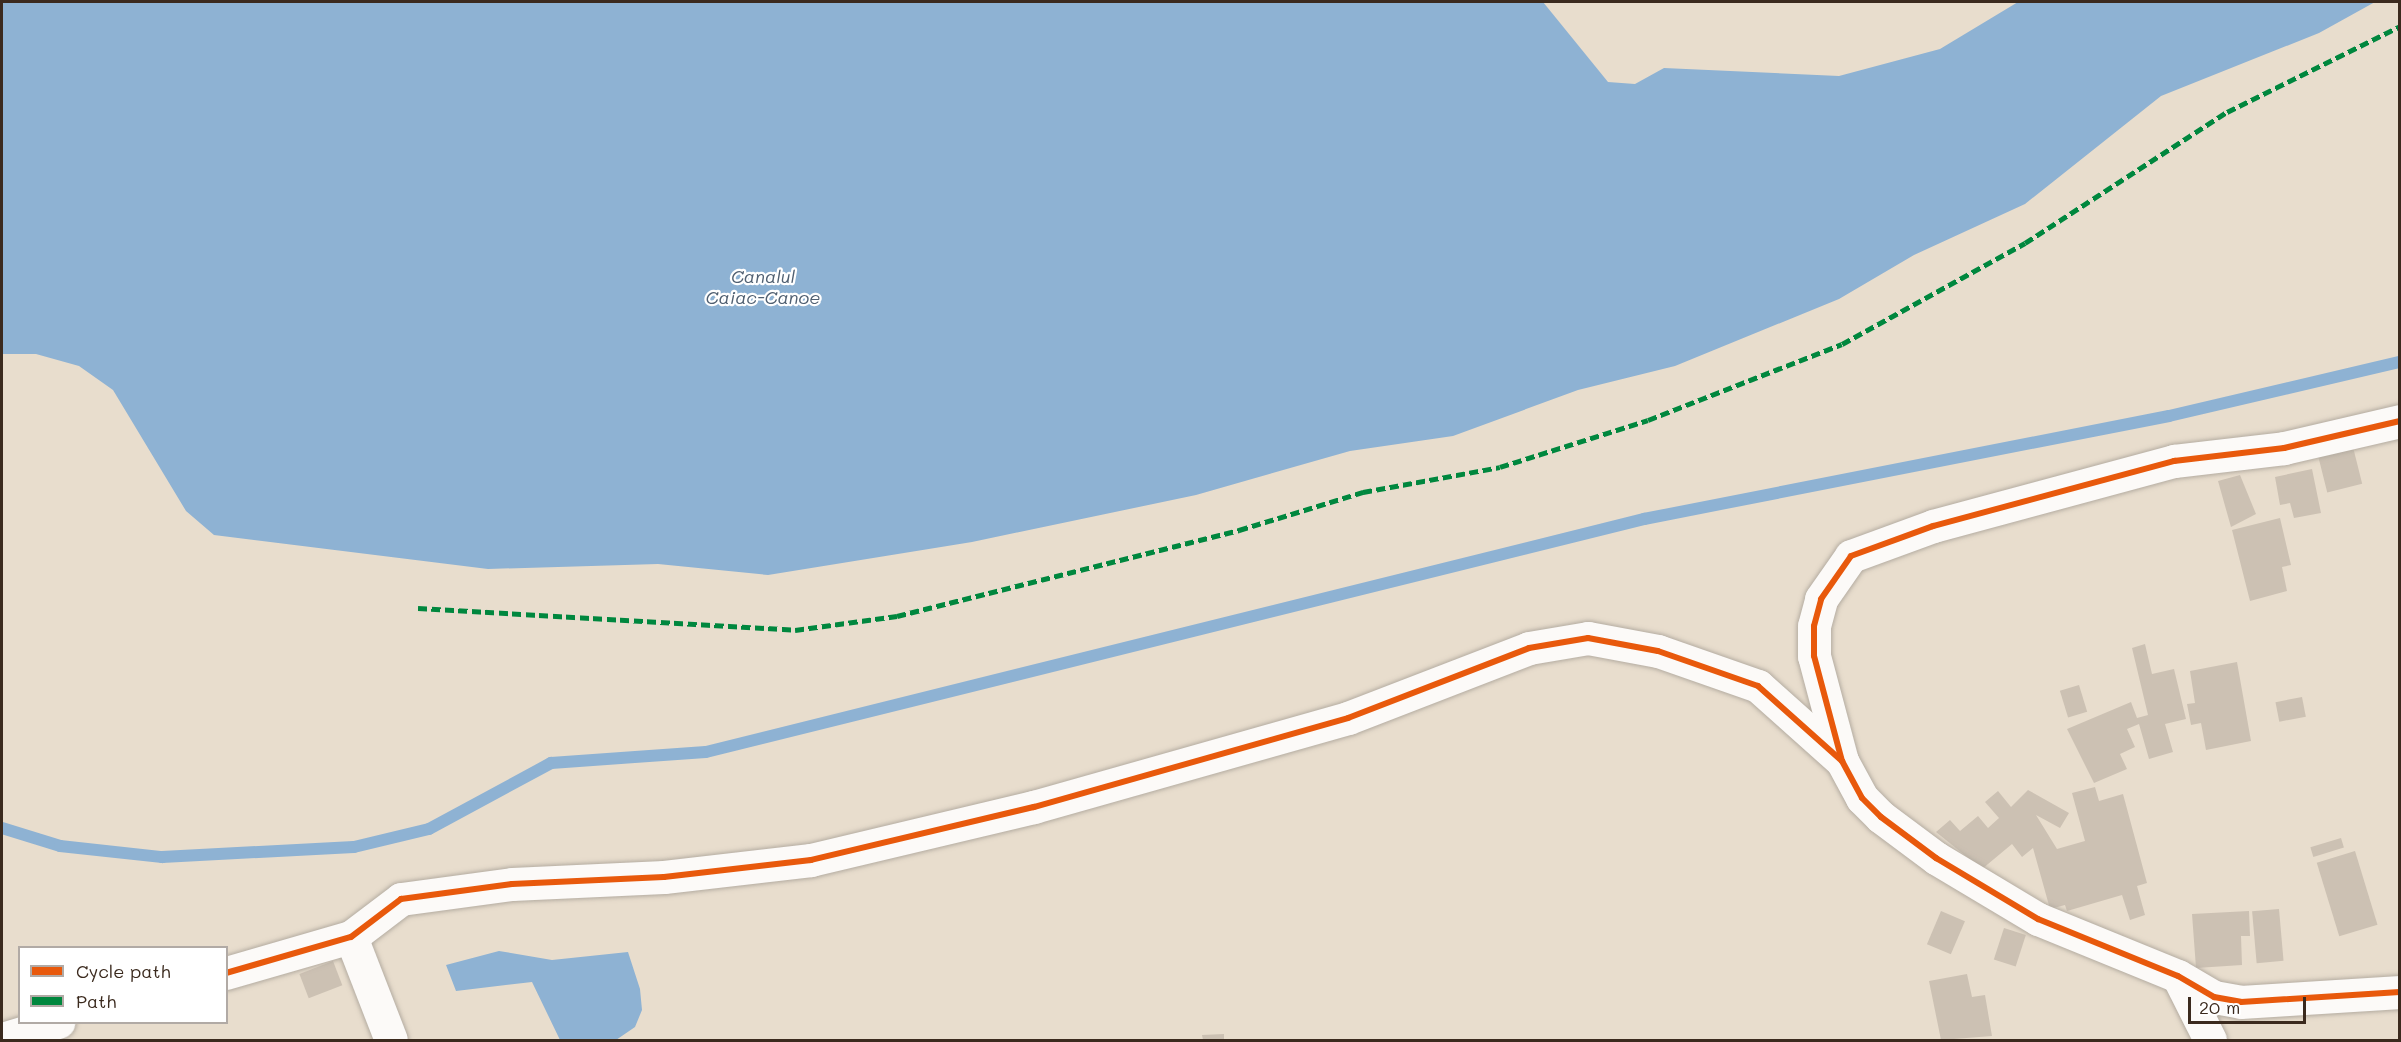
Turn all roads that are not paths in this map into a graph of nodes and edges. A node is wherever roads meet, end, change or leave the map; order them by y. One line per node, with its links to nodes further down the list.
1 (2400, 421): 2 (street)
2 (1842, 761): 3 (street); 5 (street)
3 (351, 937): 4 (street); 9 (street)
4 (228, 972)
5 (2178, 976): 6 (street); 10 (street)
6 (2400, 992)
7 (54, 1024): 8 (street)
8 (2, 1039)
9 (391, 1041)
10 (2210, 1041)

